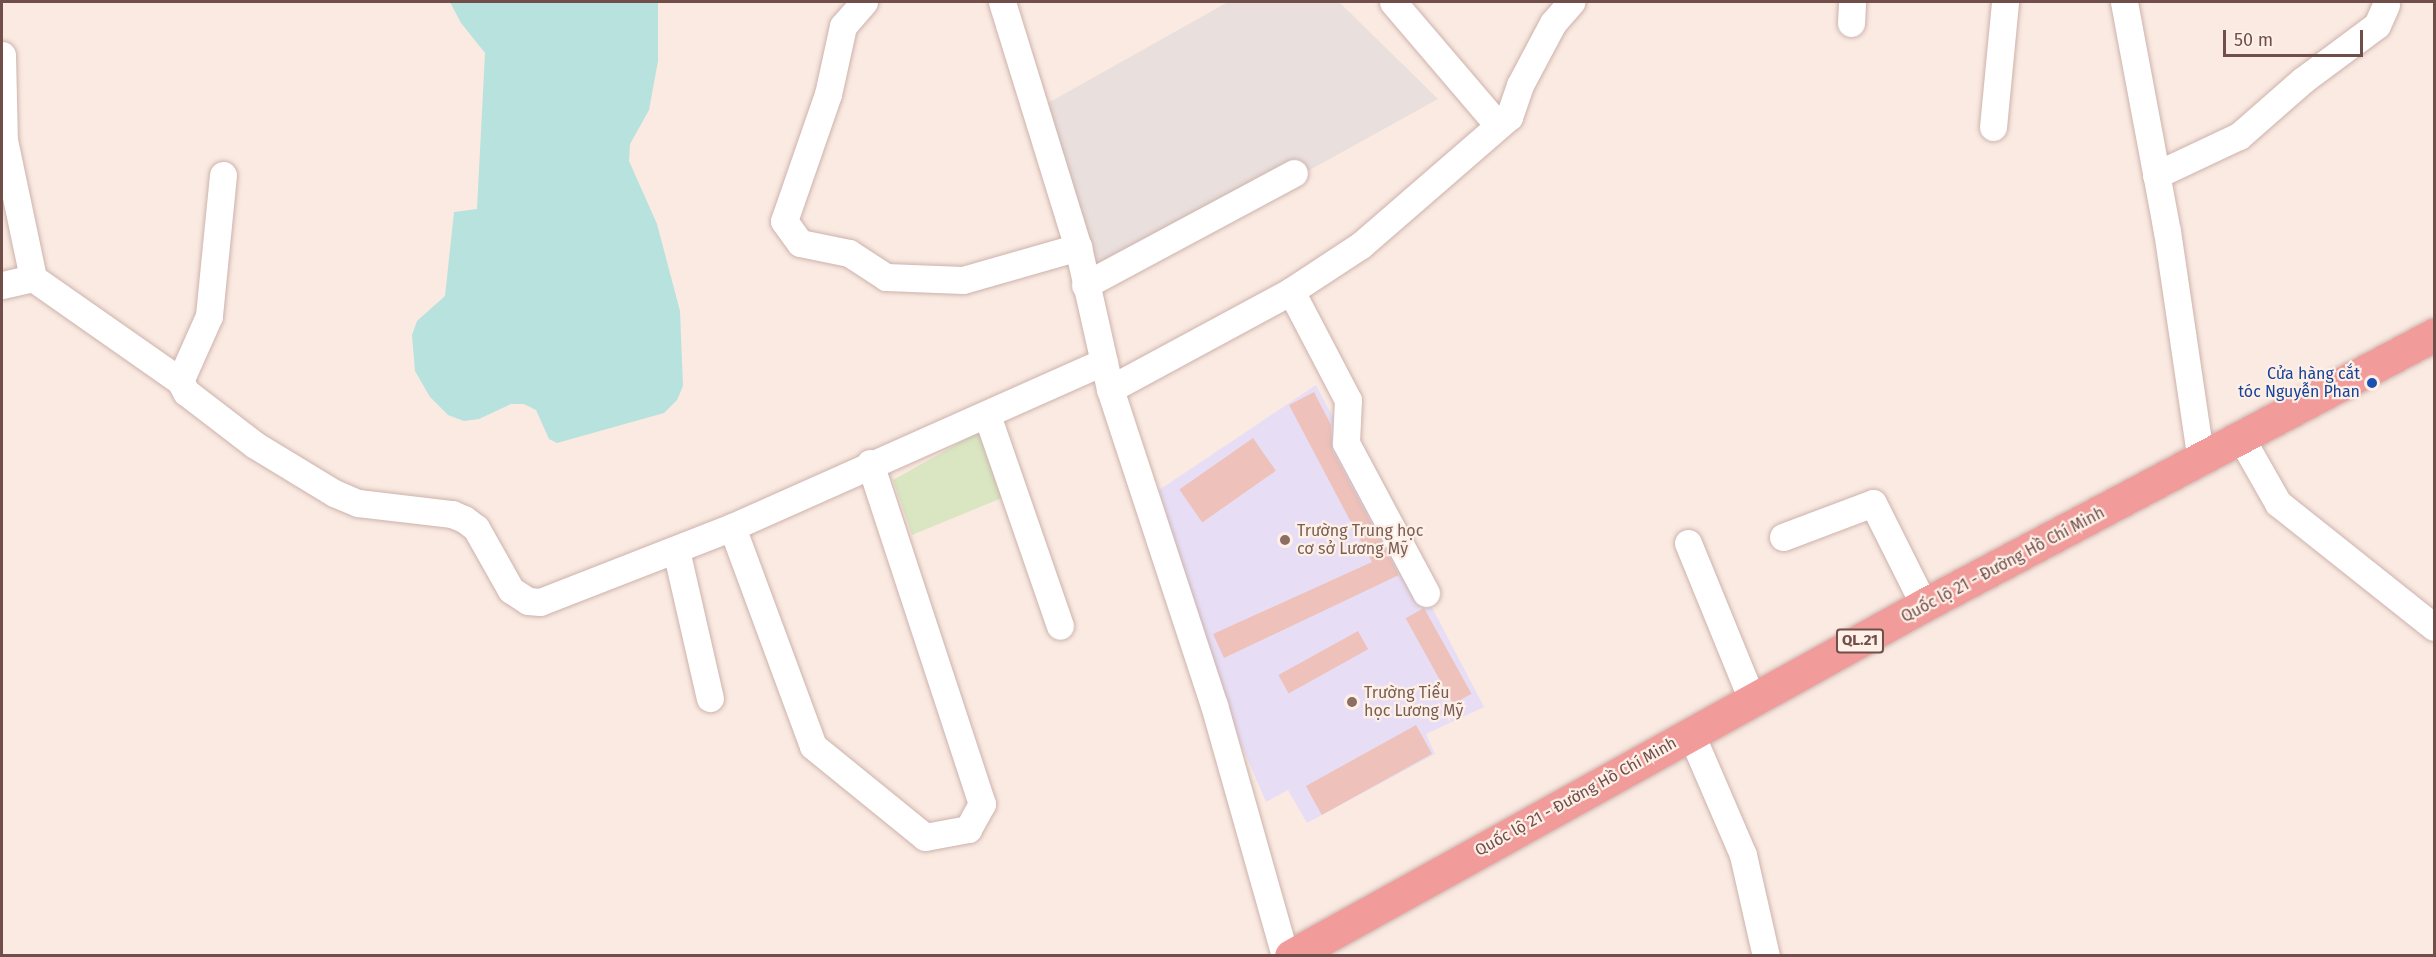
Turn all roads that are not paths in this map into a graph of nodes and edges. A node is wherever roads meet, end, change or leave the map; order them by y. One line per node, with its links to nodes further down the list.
1 (864, 2): 14 (street)
2 (1002, 2): 14 (street)
3 (1394, 2): 9 (street)
4 (1571, 2): 9 (street)
5 (2005, 2): 10 (street)
6 (2124, 2): 13 (street)
7 (2386, 5): 13 (street)
8 (2, 55): 15 (street)
9 (1498, 125): 18 (street)
10 (1993, 127)
11 (1294, 173): 17 (street)
12 (224, 175): 21 (street)
13 (2156, 175): 25 (street)
14 (1078, 247): 17 (street)
15 (33, 278): 16 (street); 21 (street)
16 (2, 285)
17 (1085, 285): 20 (street)
18 (1291, 291): 22 (street); 31 (street)
19 (2434, 335): 24 (highway, Quốc lộ 21 - Đường Hồ Chí Minh / QL.21)
20 (1104, 361): 22 (street); 23 (street)
21 (180, 381): 30 (street)
22 (1110, 389): 38 (street)
23 (987, 415): 26 (street); 33 (street)
24 (2241, 438): 25 (highway, Quốc lộ 21 - Đường Hồ Chí Minh / QL.21); 34 (street)
25 (2201, 462): 32 (highway, Quốc lộ 21 - Đường Hồ Chí Minh / QL.21)
26 (870, 463): 27 (street); 27 (street)
27 (732, 527): 30 (street)
28 (1783, 537): 32 (street)
29 (1688, 543): 36 (street)
30 (676, 550): 35 (street)
31 (1426, 593)
32 (1924, 605): 36 (highway, Quốc lộ 21 - Đường Hồ Chí Minh / QL.21)
33 (1060, 626)
34 (2434, 627)
35 (710, 698)
36 (1752, 700): 37 (highway, Quốc lộ 21 - Đường Hồ Chí Minh / QL.21)
37 (1691, 734): 39 (highway, Quốc lộ 21 - Đường Hồ Chí Minh / QL.21); 40 (street)
38 (1285, 956)
39 (1291, 956)
40 (1766, 956)

